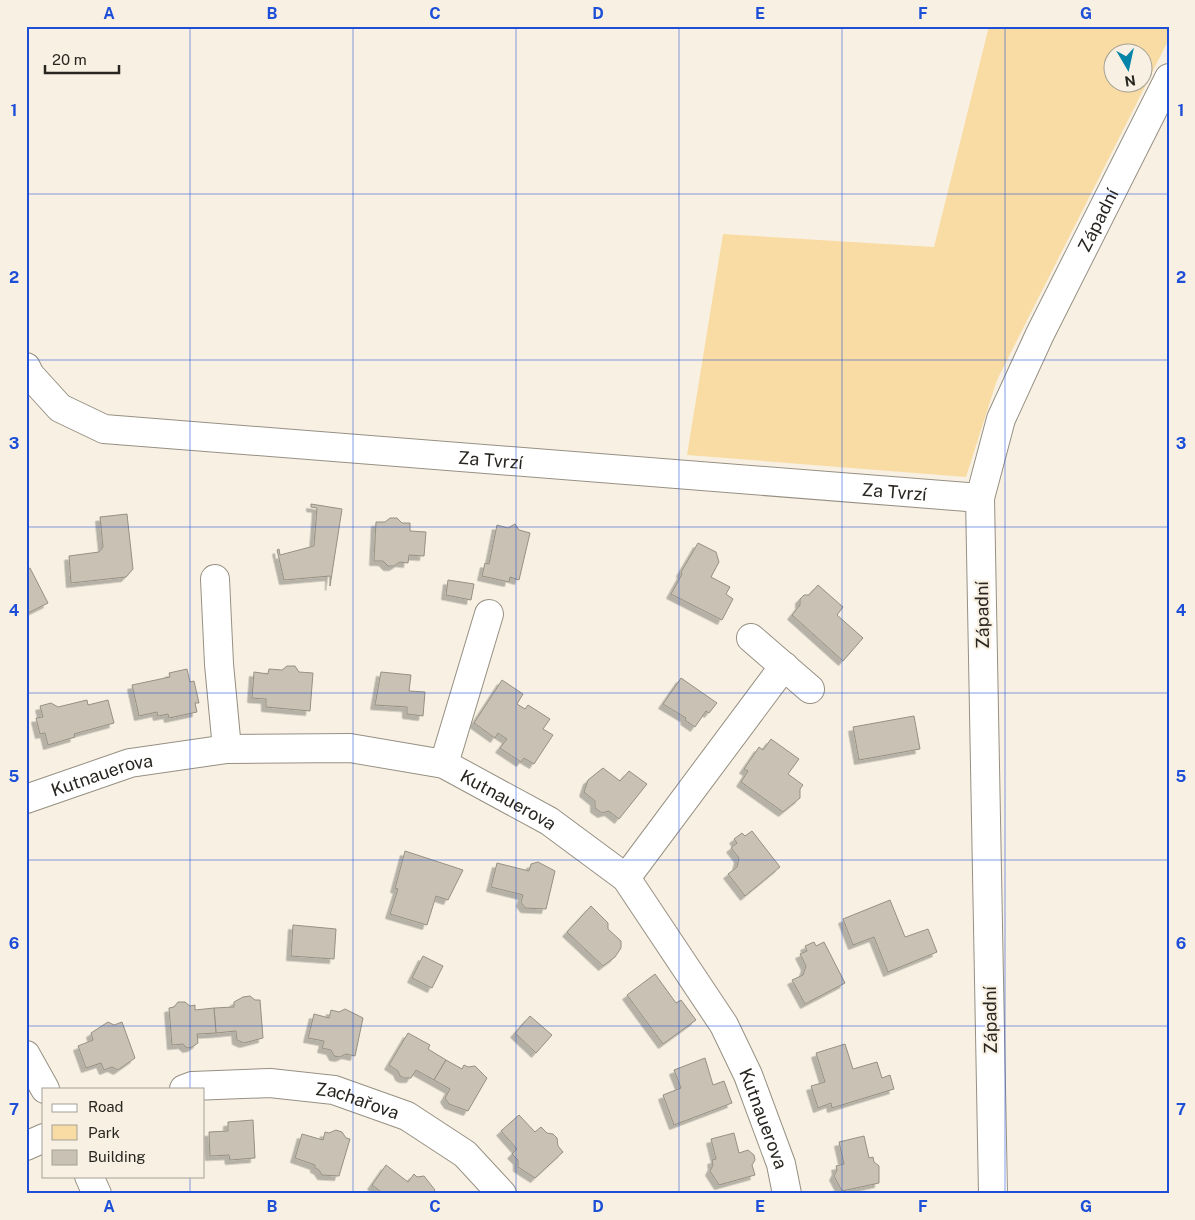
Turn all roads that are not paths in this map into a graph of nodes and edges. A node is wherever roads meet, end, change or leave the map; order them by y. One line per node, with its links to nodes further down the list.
1 (1169, 78): 3 (street, Západní)
2 (26, 367): 3 (street, Za Tvrzí)
3 (980, 498): 22 (street, Západní)
4 (215, 579): 9 (street)
5 (489, 614): 10 (street)
6 (751, 638): 7 (street)
7 (784, 666): 8 (street); 12 (street)
8 (810, 689)
9 (227, 749): 10 (street, Kutnauerova); 11 (street, Kutnauerova)
10 (444, 764): 12 (street, Kutnauerova)
11 (26, 799)
12 (626, 878): 21 (street, Kutnauerova)
13 (26, 1055): 14 (street)
14 (45, 1088)
15 (187, 1088): 20 (street, Zachařova)
16 (42, 1139): 17 (street)
17 (26, 1146)
18 (90, 1178): 19 (street)
19 (97, 1194)
20 (502, 1194)
21 (787, 1194)
22 (993, 1194)

